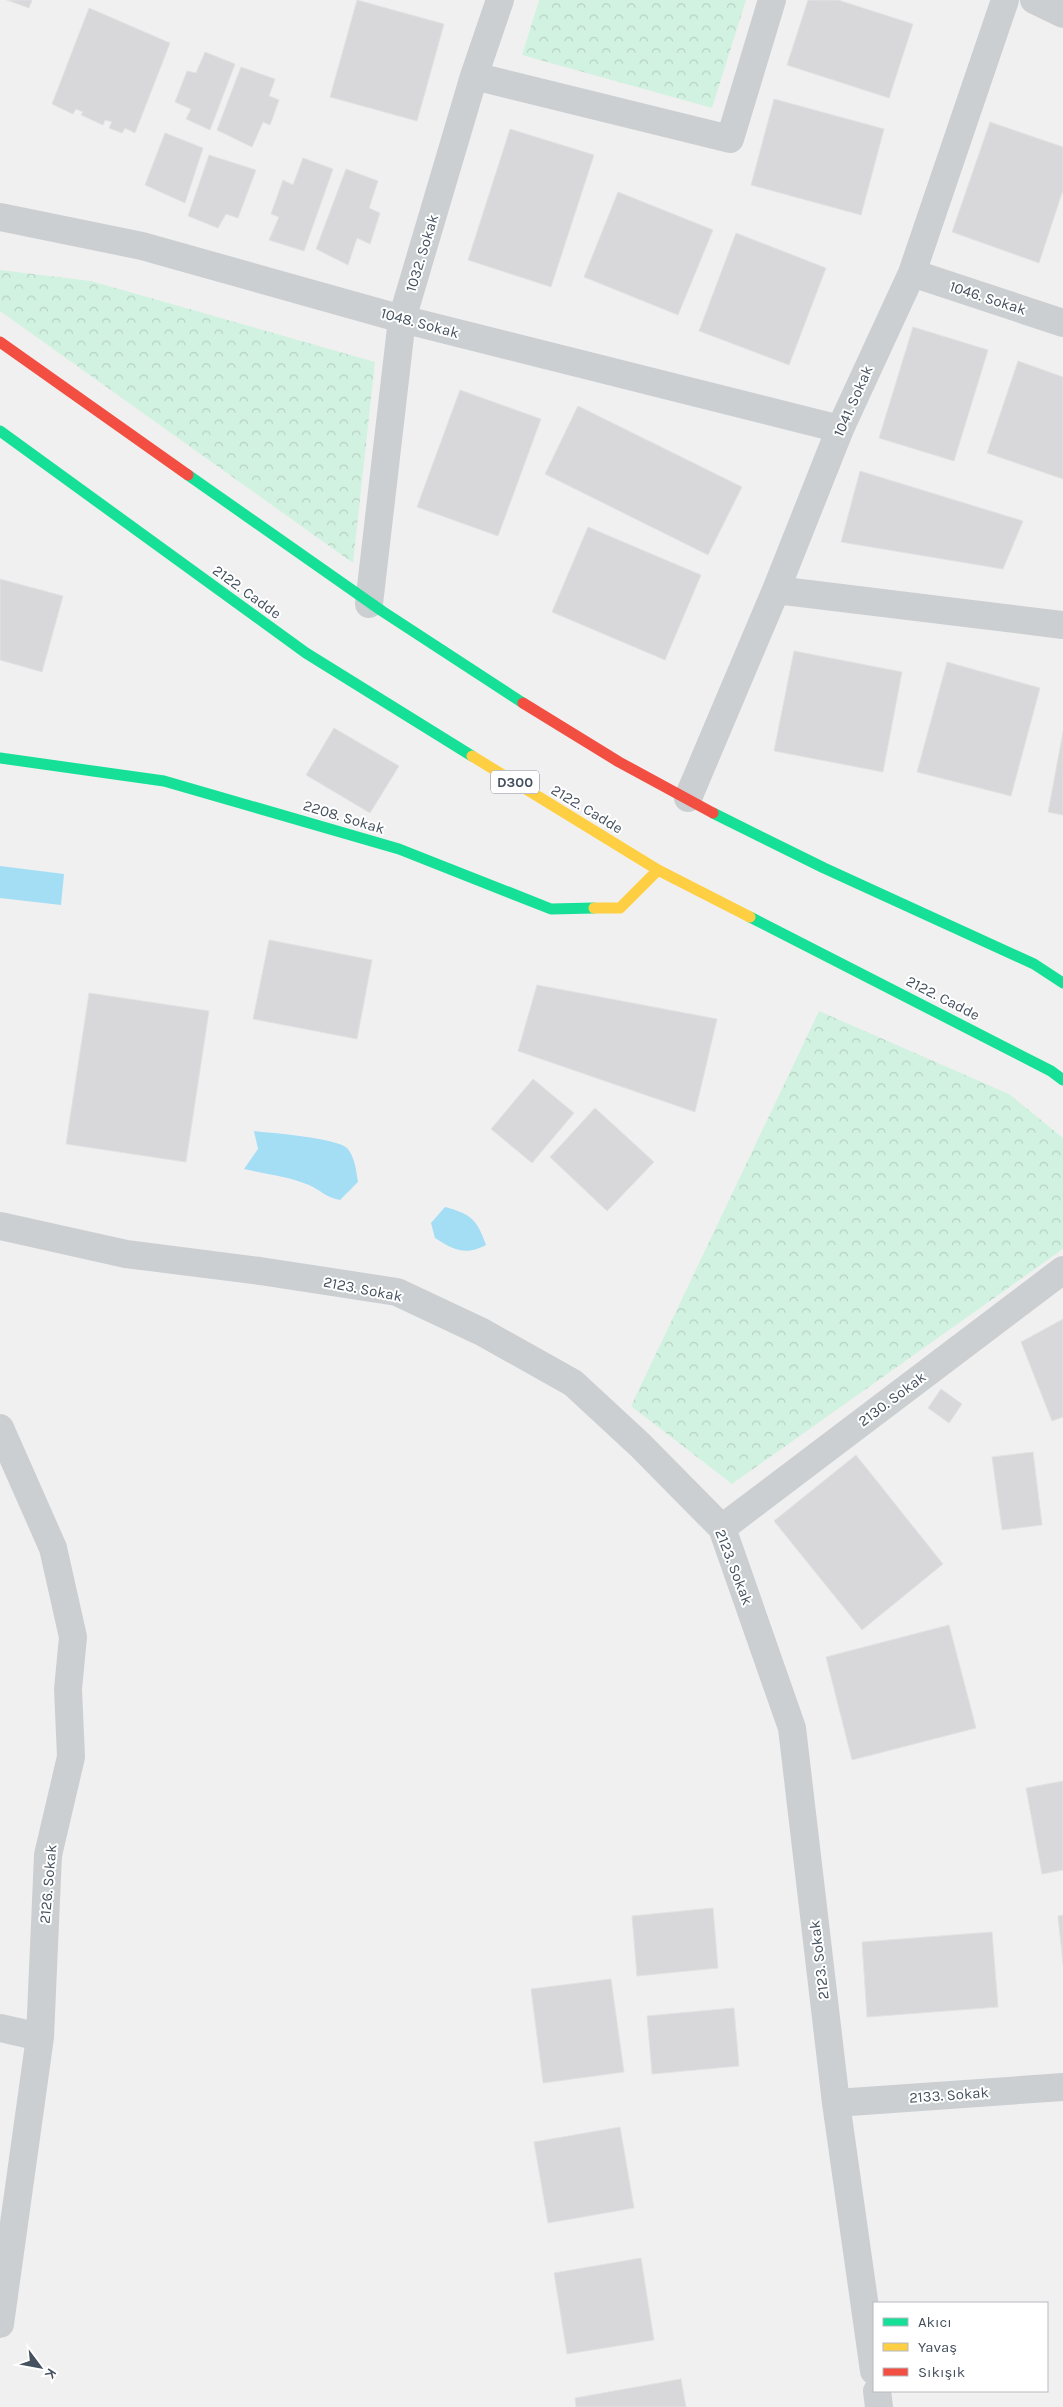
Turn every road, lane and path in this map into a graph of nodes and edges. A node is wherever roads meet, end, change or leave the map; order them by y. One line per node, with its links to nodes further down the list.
1 (500, 0): 6 (street, 1032. Sokak)
2 (772, 0): 6 (street)
3 (1005, 0): 8 (street, 1041. Sokak)
4 (1034, 0): 5 (street)
5 (1063, 14)
6 (474, 76): 9 (street, 1032. Sokak)
7 (0, 217): 9 (street, 1048. Sokak)
8 (912, 273): 10 (street, 1046. Sokak); 12 (street, 1041. Sokak)
9 (402, 319): 12 (street, 1048. Sokak); 15 (street, 1032. Sokak)
10 (1063, 323)
11 (0, 342): 15 (main road)
12 (840, 429): 14 (street, 1041. Sokak)
13 (0, 430): 19 (main road, 2122. Cadde / D300)
14 (776, 590): 16 (street); 18 (street, 1041. Sokak)
15 (369, 604): 18 (main road)
16 (1063, 625)
17 (0, 758): 19 (main road, 2208. Sokak)
18 (688, 798): 20 (main road)
19 (658, 870): 23 (main road, 2122. Cadde / D300)
20 (1034, 964): 21 (street); 22 (main road)
21 (1063, 968)
22 (1063, 983)
23 (1063, 1080)
24 (0, 1226): 27 (street, 2123. Sokak)
25 (1063, 1270): 27 (street, 2130. Sokak)
26 (0, 1428): 29 (street, 2126. Sokak)
27 (722, 1528): 31 (street, 2123. Sokak)
28 (0, 2028): 29 (street)
29 (40, 2037): 32 (street, 2126. Sokak)
30 (1063, 2087): 31 (street, 2133. Sokak)
31 (836, 2102): 33 (street, 2123. Sokak)
32 (0, 2324)
33 (873, 2364)
34 (877, 2392): 35 (street)
35 (879, 2407)

